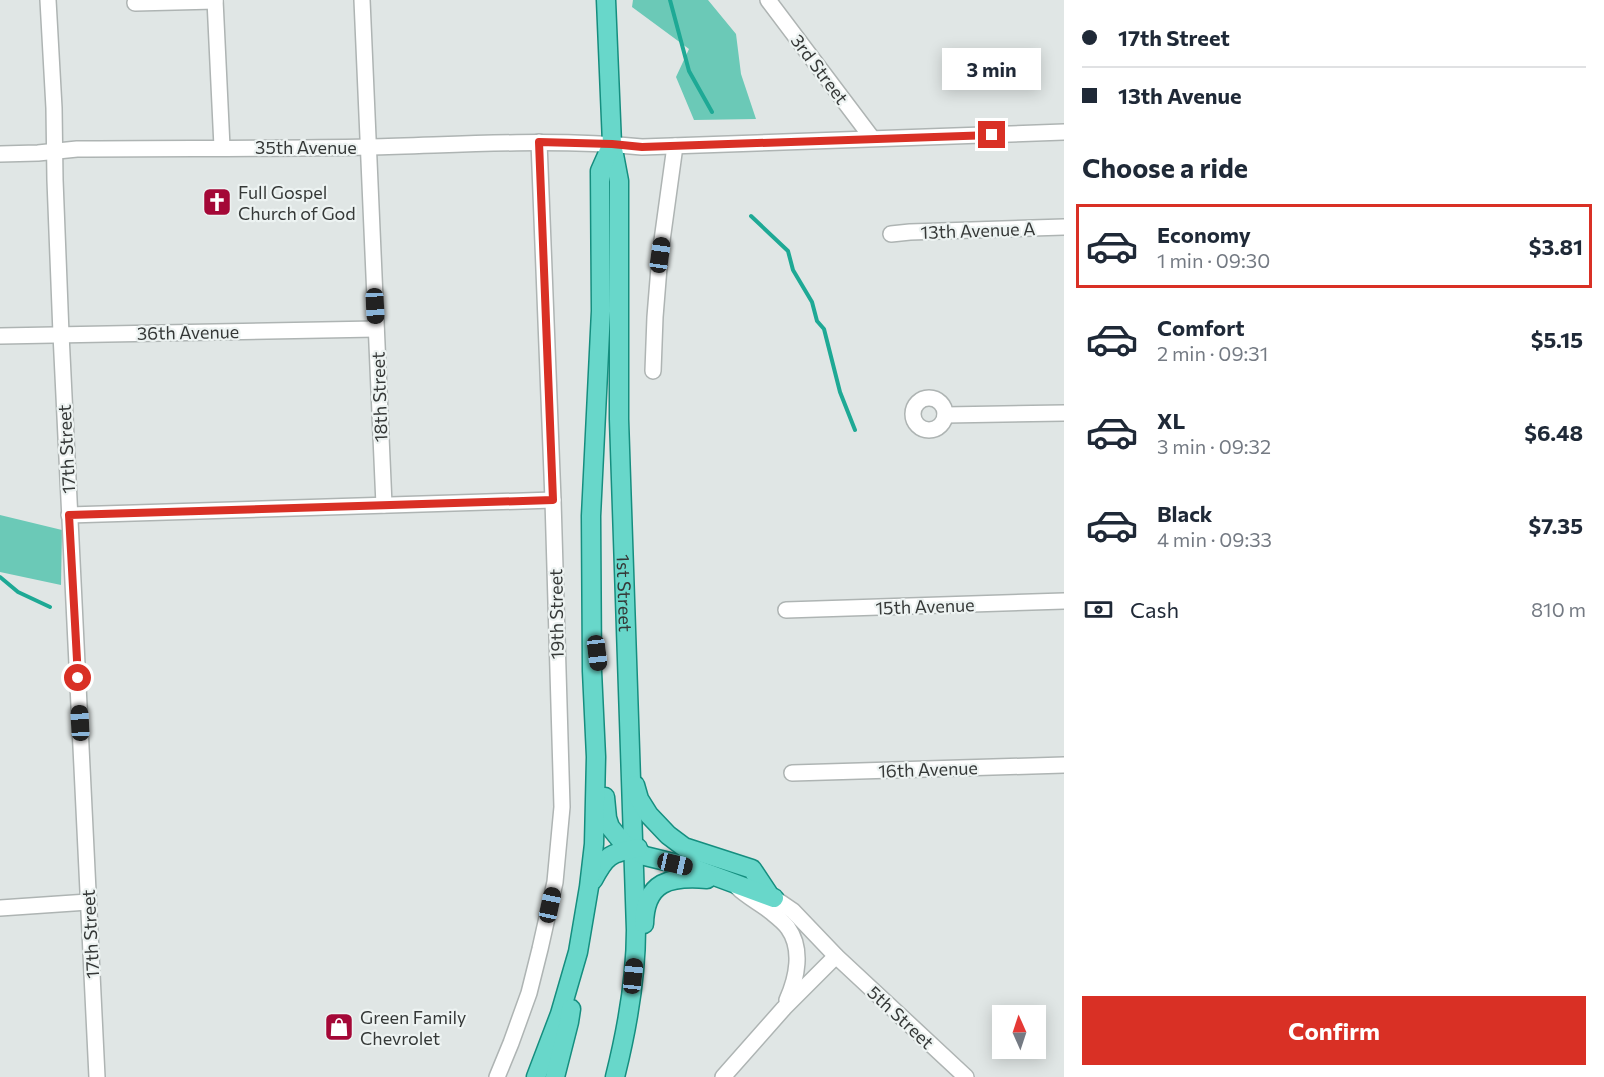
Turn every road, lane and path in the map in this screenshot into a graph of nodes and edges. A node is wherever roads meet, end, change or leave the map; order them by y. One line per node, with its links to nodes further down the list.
1 (48, 0): 14 (street, 17th Street)
2 (362, 0): 13 (street, 18th Street)
3 (606, 0): 10 (main road, 1st Street)
4 (768, 0): 8 (street, 3rd Street)
5 (215, 1): 6 (street); 12 (street)
6 (135, 3)
7 (1064, 132): 8 (street, 35th Avenue)
8 (872, 138): 11 (street, 35th Avenue)
9 (539, 142): 10 (street, 35th Avenue); 13 (street, 35th Avenue); 24 (street, 19th Street)
10 (612, 144): 11 (street, 35th Avenue); 28 (main road, 19th Street); 32 (main road, 1st Street)
11 (675, 146): 21 (street)
12 (222, 147): 13 (street, 35th Avenue); 14 (street, 35th Avenue)
13 (368, 147): 18 (street, 18th Street)
14 (55, 151): 15 (street, 35th Avenue); 19 (street, 17th Street)
15 (0, 154)
16 (1064, 227): 17 (street, 13th Avenue A)
17 (891, 234)
18 (376, 328): 19 (street, 36th Avenue); 25 (street, 18th Street)
19 (61, 334): 20 (street, 36th Avenue); 26 (street, 17th Street)
20 (0, 336)
21 (653, 371)
22 (1064, 413): 23 (street)
23 (945, 415)
24 (553, 500): 25 (street); 43 (street, 19th Street)
25 (384, 505): 26 (street)
26 (69, 515): 37 (street, 17th Street)
27 (1064, 601): 29 (street, 15th Avenue)
28 (591, 607): 33 (main road); 35 (main road, 19th Street)
29 (786, 610)
30 (1064, 765): 31 (street, 16th Avenue)
31 (792, 773)
32 (631, 774): 33 (main road, 1st Street); 36 (main road)
33 (633, 849): 34 (main road); 35 (main road); 36 (main road); 46 (main road, 1st Street)
34 (730, 881): 36 (main road); 41 (street); 47 (main road)
35 (589, 887): 39 (main road, 19th Street)
36 (771, 895): 40 (street, 5th Street)
37 (88, 902): 38 (street); 42 (street, 17th Street)
38 (0, 908)
39 (581, 930): 44 (main road, 19th Street); 45 (main road)
40 (836, 956): 41 (street); 49 (street, 5th Street)
41 (784, 1008): 48 (street)
42 (97, 1077)
43 (497, 1077)
44 (536, 1077)
45 (555, 1077)
46 (615, 1077)
47 (624, 1077)
48 (723, 1077)
49 (966, 1077)

